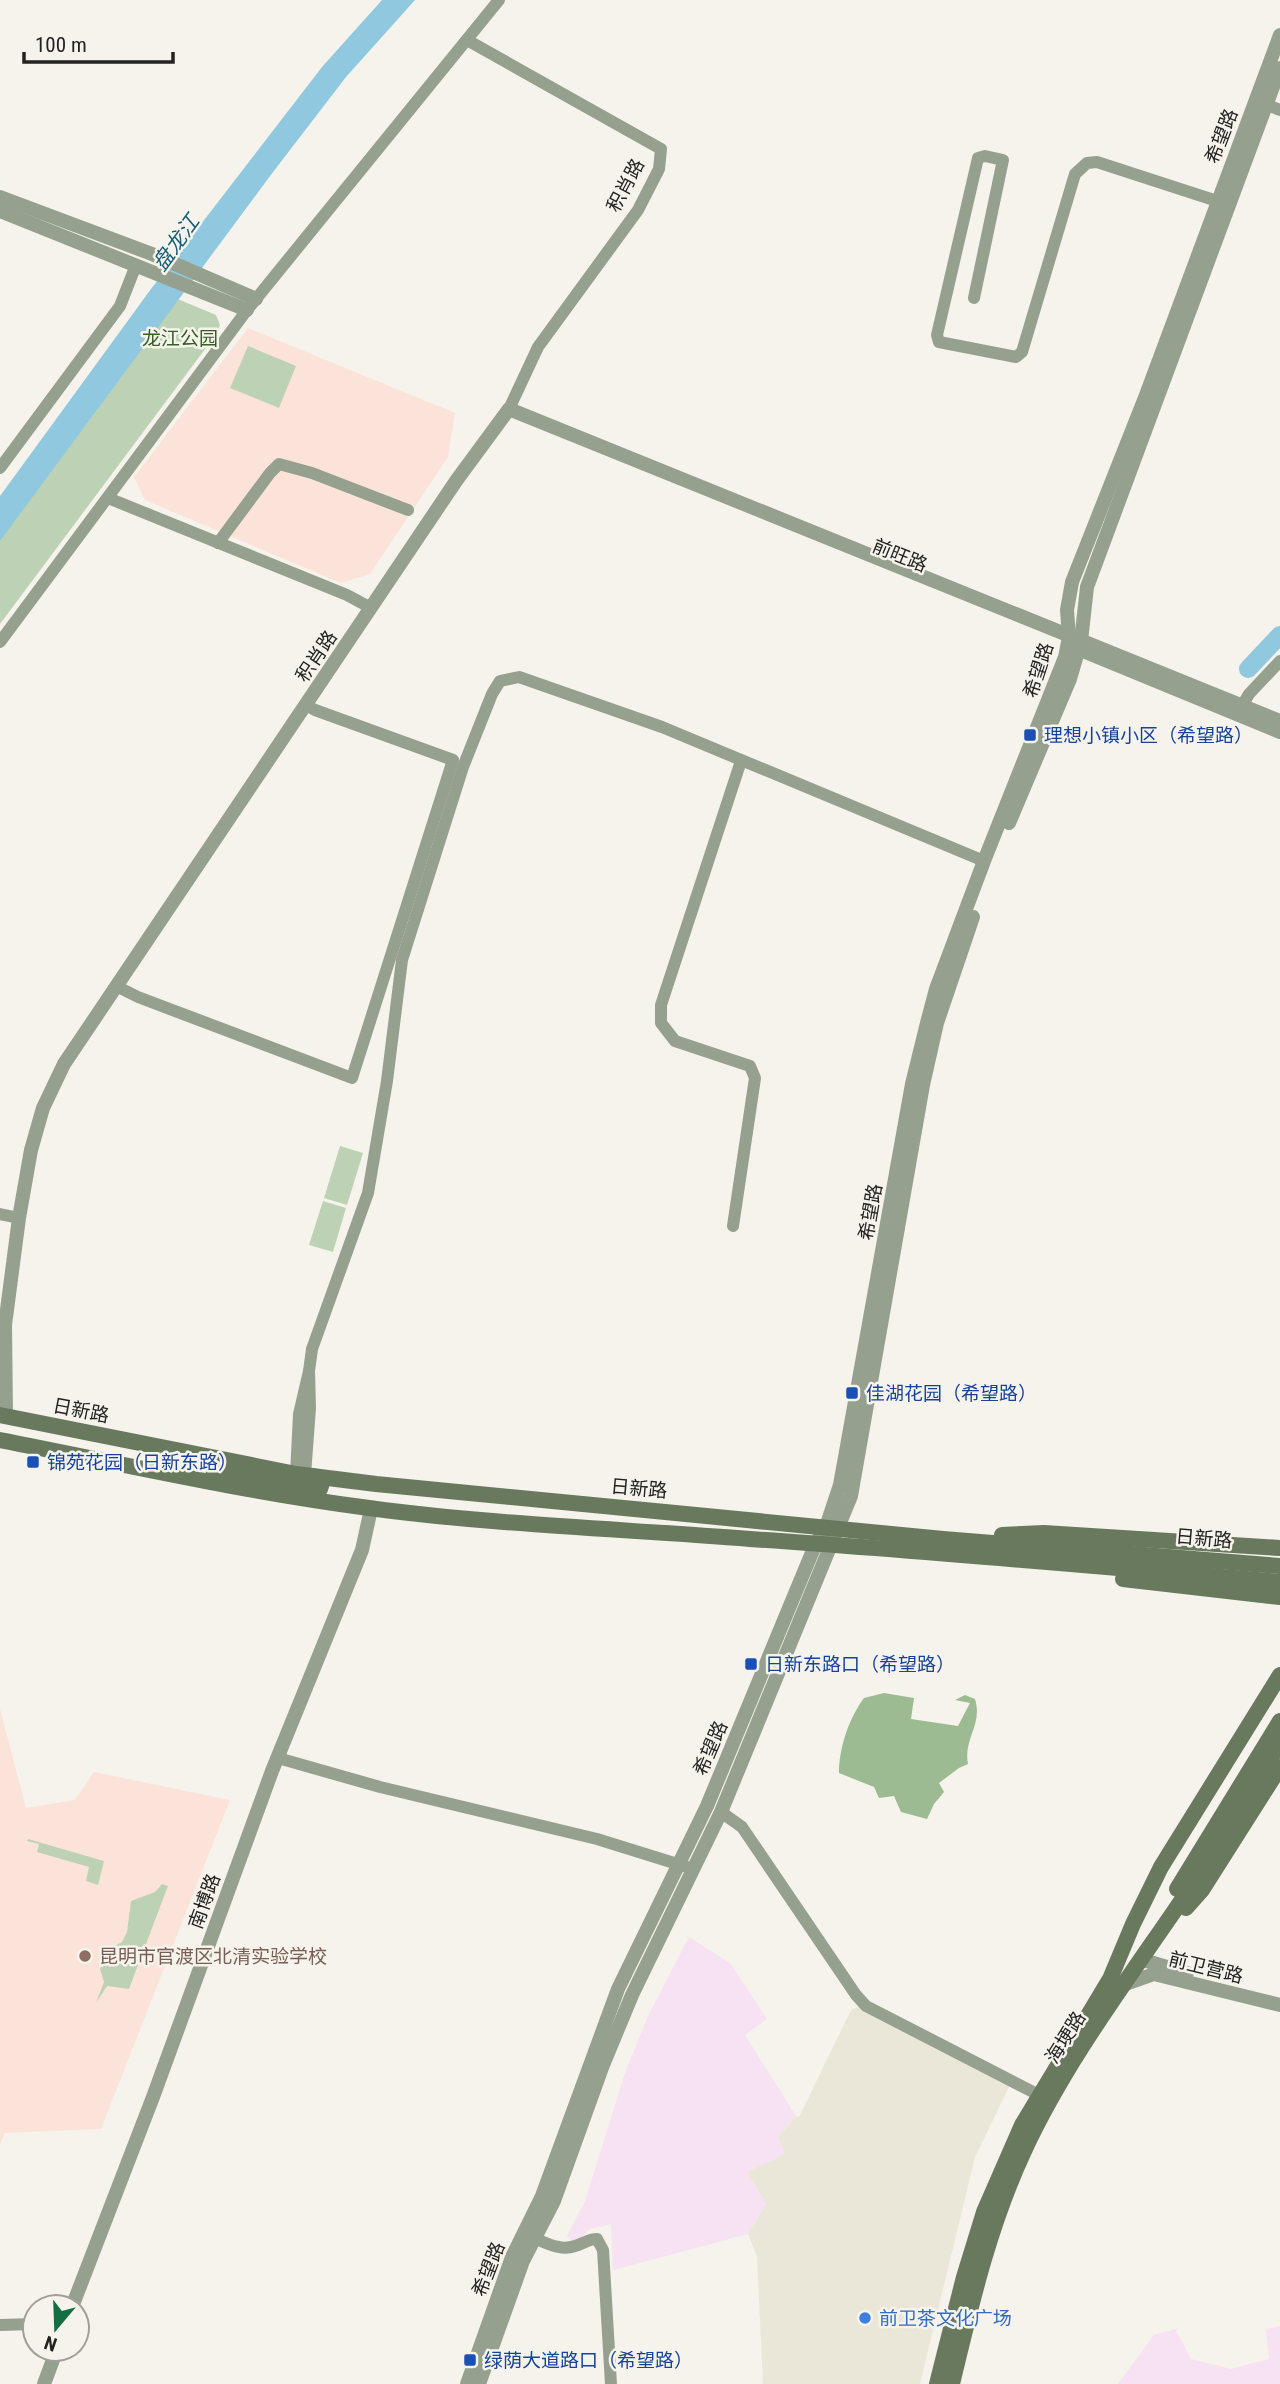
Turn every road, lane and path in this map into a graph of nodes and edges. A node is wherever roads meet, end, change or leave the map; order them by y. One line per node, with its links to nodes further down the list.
1 (499, 0): 3 (street)
2 (1280, 35): 5 (street, 希望路)
3 (467, 40): 13 (street); 14 (street, 积肖路)
4 (1280, 68): 5 (street, 希望路)
5 (1267, 105): 6 (street, 希望路)
6 (1228, 188): 8 (street, 希望路); 11 (street, 希望路)
7 (0, 197): 13 (street)
8 (1217, 201): 11 (street, 希望路); 12 (street)
9 (0, 211): 10 (street)
10 (140, 266): 13 (street); 15 (street)
11 (1197, 274): 21 (street, 希望路)
12 (974, 298)
13 (252, 305): 16 (street)
14 (507, 411): 19 (street, 积肖路); 21 (street, 前旺路)
15 (0, 468)
16 (108, 498): 18 (street); 20 (street)
17 (408, 510): 18 (street)
18 (218, 543): 19 (street)
19 (371, 608): 23 (street, 积肖路)
20 (0, 642)
21 (1074, 643): 24 (street, 前旺路); 26 (street, 前旺路); 28 (street, 希望路); 38 (street, 希望路)
22 (1280, 661): 24 (street)
23 (306, 705): 29 (street, 积肖路); 29 (street)
24 (1242, 706): 25 (street, 前旺路)
25 (1280, 721)
26 (1280, 733)
27 (741, 761): 28 (street); 32 (street); 35 (street)
28 (984, 861): 38 (street, 希望路)
29 (116, 986): 31 (street, 积肖路)
30 (0, 1214): 31 (street)
31 (19, 1218): 33 (street, 积肖路)
32 (733, 1226)
33 (3, 1416): 35 (main road, 日新路)
34 (0, 1440): 36 (main road, 日新路)
35 (305, 1475): 36 (main road); 38 (main road, 日新路)
36 (176, 1477): 37 (main road, 日新路)
37 (371, 1509): 40 (main road, 日新路); 50 (street, 南博路)
38 (833, 1528): 39 (main road, 日新路); 40 (street, 希望路)
39 (943, 1539): 41 (main road); 43 (main road, 日新路)
40 (824, 1544): 42 (main road, 日新路); 52 (street, 希望路); 53 (street, 希望路)
41 (1280, 1548)
42 (958, 1555): 44 (main road, 日新路); 45 (main road, 日新路)
43 (1280, 1566)
44 (1280, 1582)
45 (1280, 1597)
46 (1280, 1675): 55 (main road)
47 (1280, 1695): 55 (main road, 海埂路)
48 (1280, 1721): 54 (main road)
49 (1280, 1743): 54 (main road, 海埂路)
50 (278, 1758): 53 (street); 60 (street, 南博路)
51 (1280, 1767): 54 (main road)
52 (721, 1812): 53 (street, 希望路); 58 (street)
53 (687, 1867): 59 (street, 希望路)
54 (1140, 1959): 55 (main road, 海埂路); 56 (street, 前卫营路)
55 (1117, 1976): 57 (street, 前卫营路); 58 (main road, 海埂路); 69 (main road, 海埂路)
56 (1280, 1996)
57 (1280, 2005)
58 (1039, 2095): 68 (main road, 海埂路)
59 (529, 2237): 65 (street, 希望路); 66 (street, 希望路); 67 (street)
60 (77, 2293)
61 (21, 2324): 62 (street)
62 (0, 2325)
63 (52, 2363): 64 (street)
64 (44, 2384)
65 (467, 2384)
66 (479, 2384)
67 (611, 2384)
68 (937, 2384)
69 (952, 2384)

